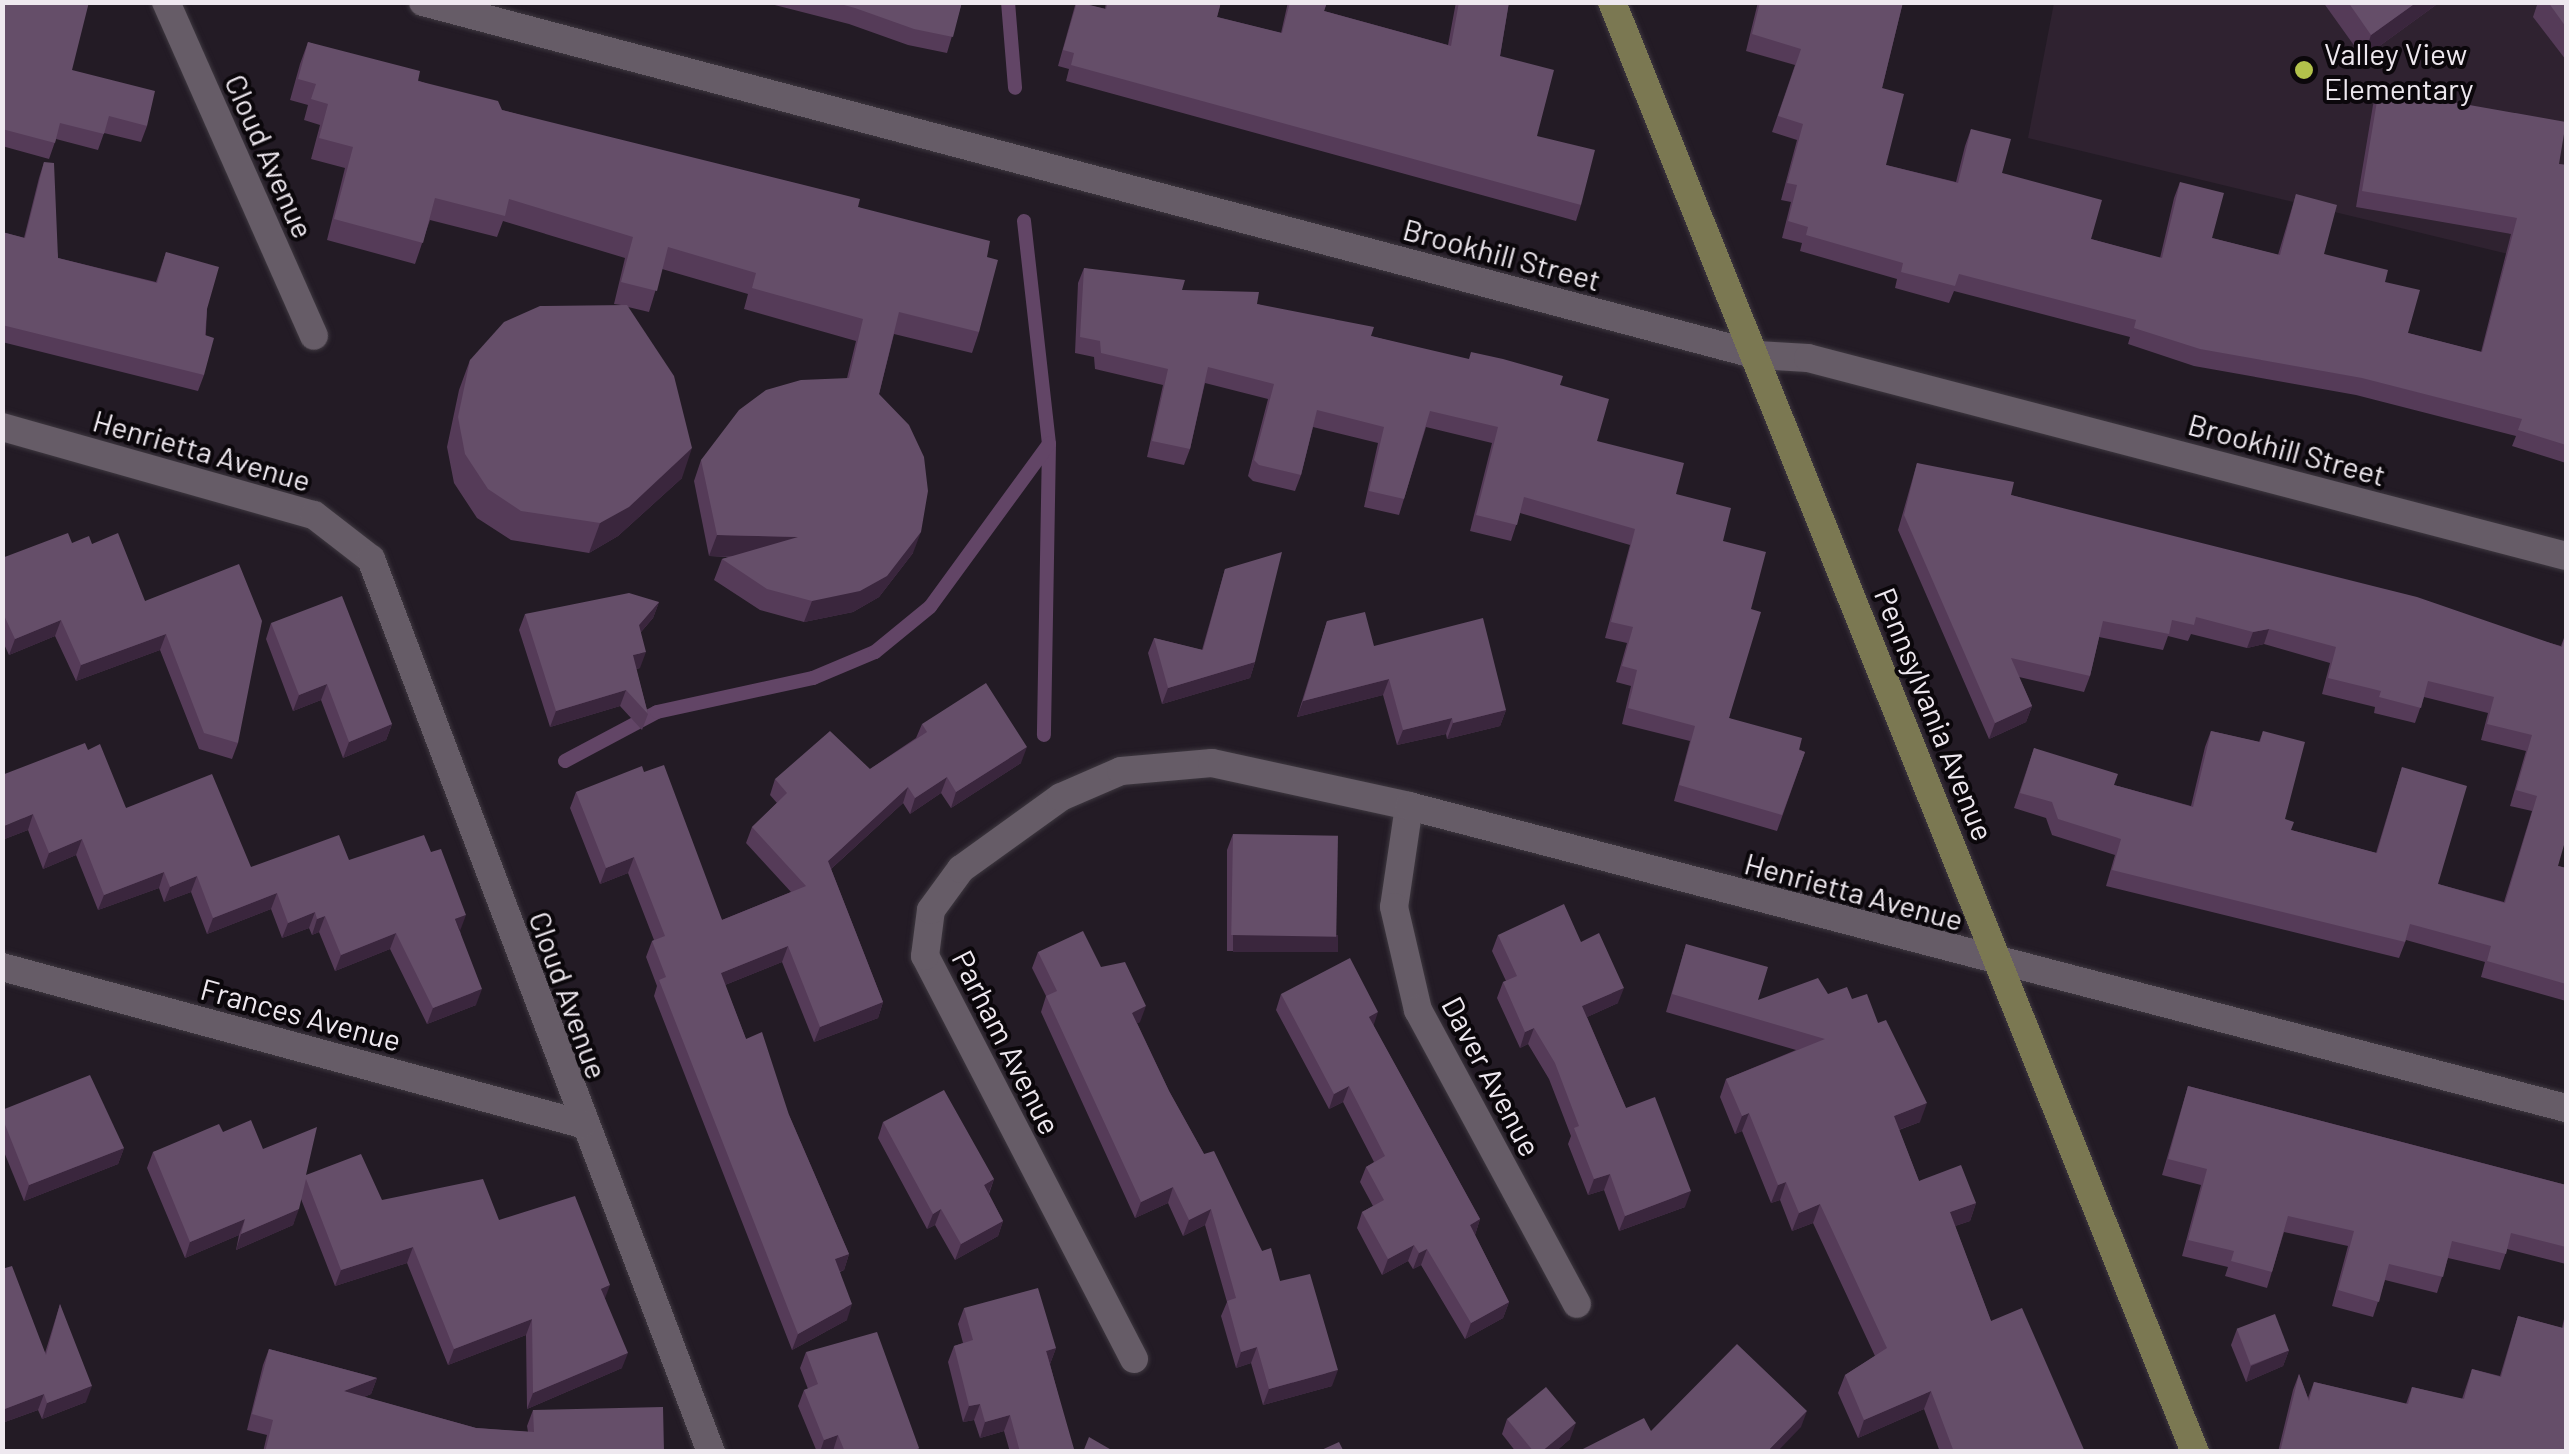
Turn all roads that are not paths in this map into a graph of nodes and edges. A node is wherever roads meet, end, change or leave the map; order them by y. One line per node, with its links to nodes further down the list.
1 (166, 2): 4 (street, Cloud Avenue)
2 (422, 2): 5 (street, Brookhill Street)
3 (1612, 2): 5 (main road, Pennsylvania Avenue)
4 (314, 336)
5 (1757, 355): 7 (street, Brookhill Street); 11 (main road, Pennsylvania Avenue)
6 (2, 427): 8 (street, Henrietta Avenue)
7 (2566, 556)
8 (371, 560): 14 (street, Cloud Avenue)
9 (1121, 771): 10 (street, Henrietta Avenue); 16 (street, Parham Avenue)
10 (1410, 806): 11 (street, Henrietta Avenue); 15 (street, Daver Avenue)
11 (1999, 964): 13 (street, Henrietta Avenue); 18 (main road, Pennsylvania Avenue)
12 (2, 966): 14 (street, Frances Avenue)
13 (2566, 1108)
14 (582, 1124): 17 (street, Cloud Avenue)
15 (1577, 1304)
16 (1134, 1359)
17 (711, 1452)
18 (2194, 1452)

